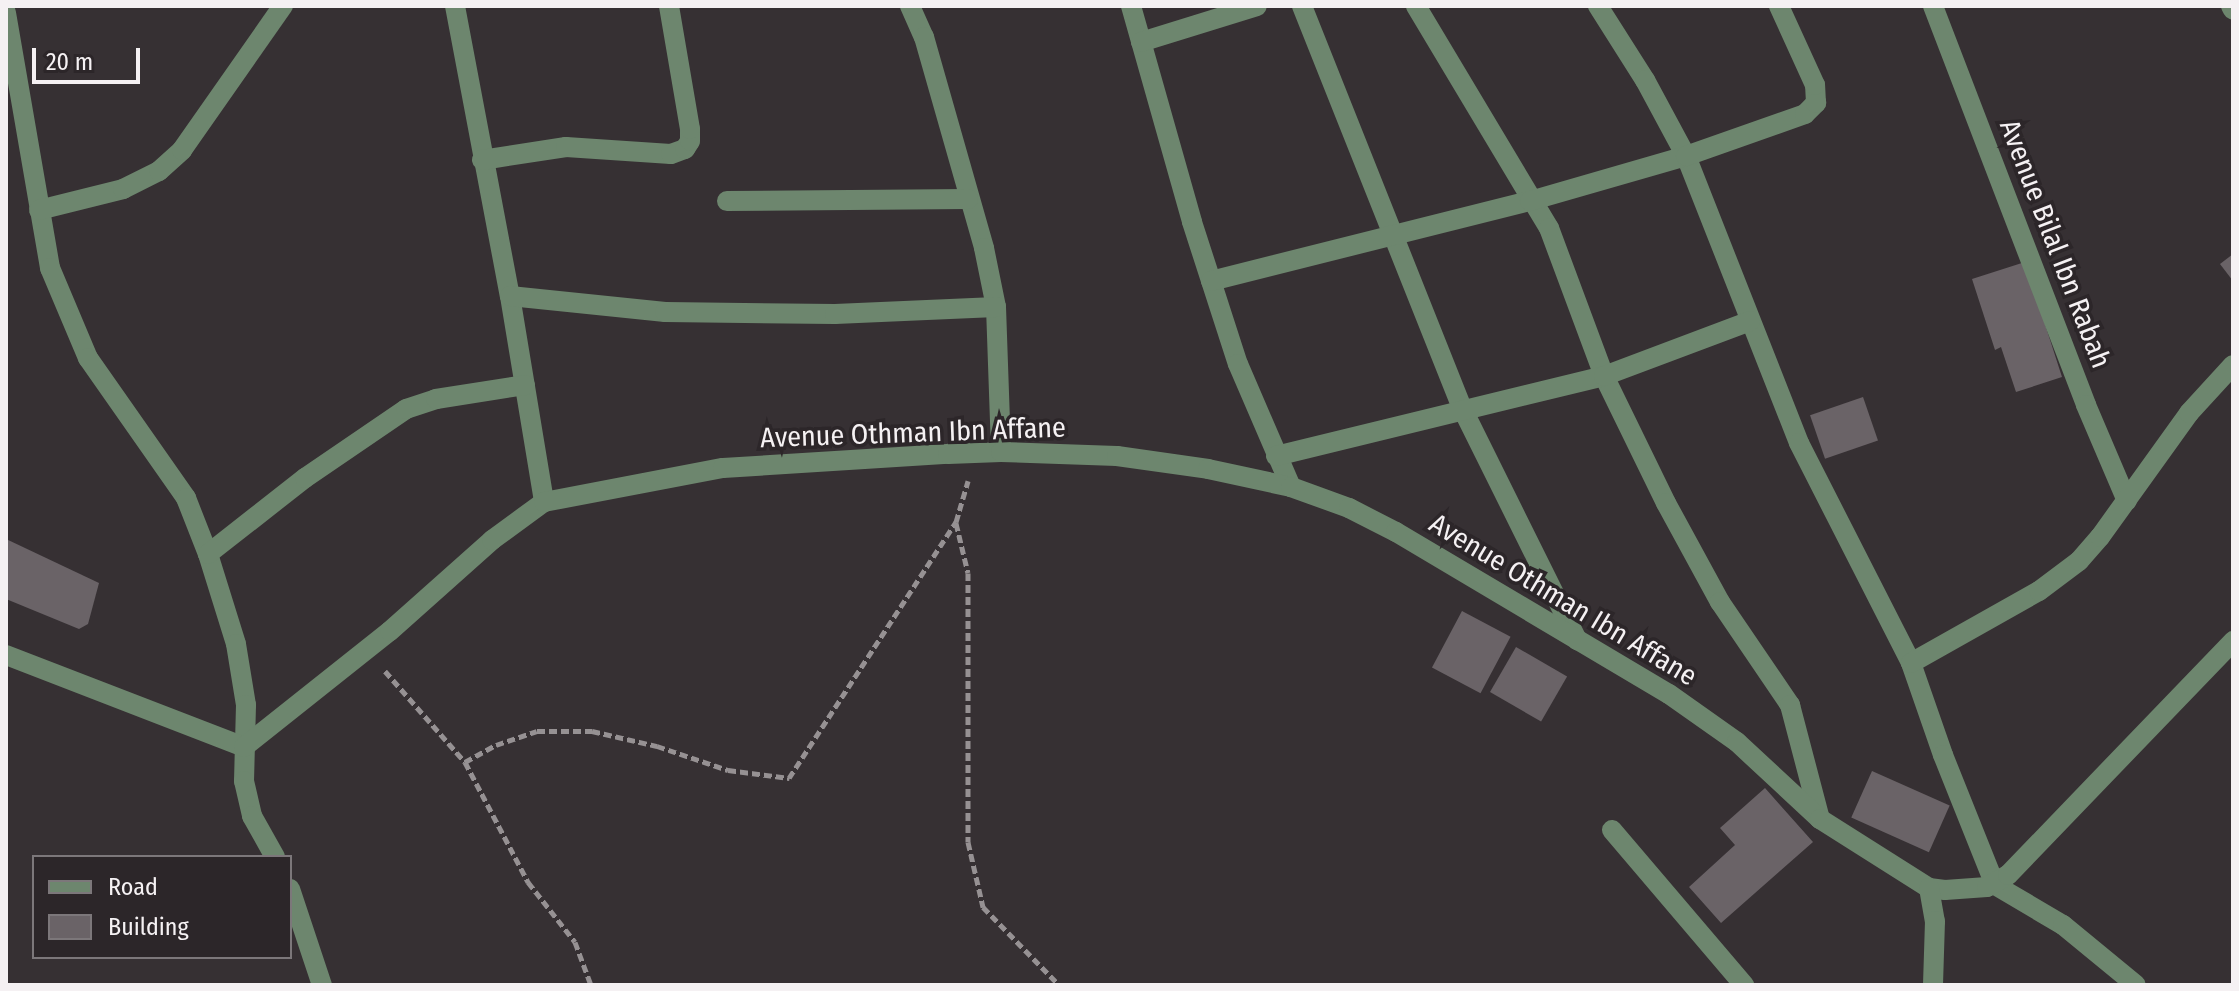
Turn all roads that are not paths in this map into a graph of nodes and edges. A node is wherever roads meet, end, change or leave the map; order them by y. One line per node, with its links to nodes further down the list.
1 (283, 6): 21 (street)
2 (455, 6): 17 (street)
3 (669, 6): 17 (street)
4 (910, 6): 18 (street)
5 (1131, 6): 14 (street)
6 (1257, 6): 14 (street)
7 (1302, 6): 22 (street)
8 (1416, 6): 20 (street)
9 (1598, 6): 16 (street)
10 (1779, 6): 16 (street)
11 (1933, 6): 15 (street, Avenue Bilal Ibn Rabah)
12 (1950, 6): 15 (street)
13 (9, 10): 21 (street)
14 (1141, 42): 23 (street)
15 (1953, 52): 34 (street, Avenue Bilal Ibn Rabah)
16 (1686, 156): 20 (street); 26 (street)
17 (482, 160): 24 (street)
18 (968, 199): 19 (street); 25 (street)
19 (727, 201)
20 (1530, 201): 22 (street); 28 (street)
21 (39, 210): 36 (street)
22 (1393, 238): 23 (street); 30 (street)
23 (1211, 281): 32 (street)
24 (510, 296): 25 (street); 29 (street)
25 (996, 307): 31 (street)
26 (1750, 321): 28 (street); 40 (street)
27 (2233, 365): 34 (street)
28 (1604, 376): 30 (street); 42 (street)
29 (525, 385): 35 (street); 36 (street)
30 (1463, 410): 32 (street); 37 (street)
31 (1001, 452): 33 (street, Avenue Othman Ibn Affane); 35 (street, Avenue Othman Ibn Affane)
32 (1276, 456): 33 (street)
33 (1291, 487): 37 (street, Avenue Othman Ibn Affane)
34 (2127, 501): 40 (street)
35 (544, 502): 41 (street, Avenue Othman Ibn Affane)
36 (208, 554): 41 (street)
37 (1577, 640): 42 (street, Avenue Othman Ibn Affane)
38 (2233, 641): 45 (street)
39 (6, 655): 41 (street)
40 (1911, 663): 45 (street)
41 (244, 747): 44 (street)
42 (1820, 819): 46 (street, Avenue Othman Ibn Affane)
43 (1612, 830): 49 (street)
44 (274, 855)
45 (1995, 885): 46 (street); 51 (street)
46 (1929, 888): 50 (street)
47 (292, 895): 48 (street)
48 (322, 985)
49 (1744, 985)
50 (1933, 985)
51 (2136, 985)

